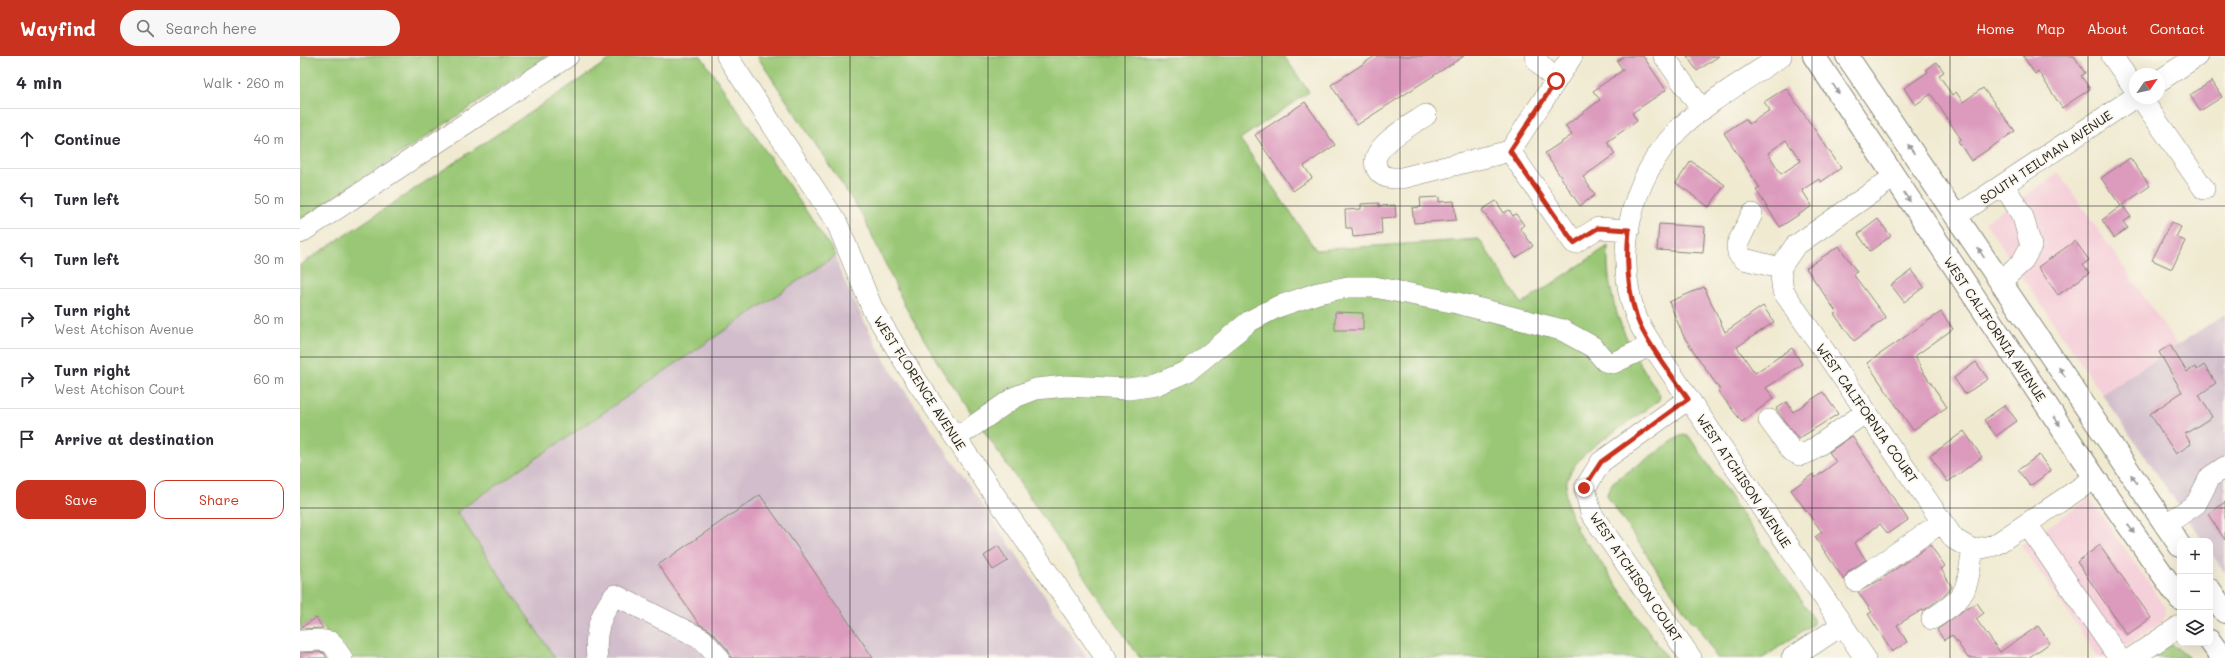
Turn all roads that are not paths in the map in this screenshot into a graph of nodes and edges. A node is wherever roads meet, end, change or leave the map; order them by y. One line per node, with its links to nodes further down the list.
1 (568, 56): 25 (street)
2 (727, 56): 32 (street, WEST FLORENCE AVENUE)
3 (1536, 56): 13 (street)
4 (1572, 56): 13 (street)
5 (1664, 56): 16 (street)
6 (1781, 56): 16 (street, WEST ATCHISON AVENUE)
7 (1814, 56): 19 (main road, WEST CALIFORNIA AVENUE, one-way to 19)
8 (1847, 56): 23 (main road, one-way to 8)
9 (2112, 56): 12 (street)
10 (2197, 56): 11 (street)
11 (2165, 78)
12 (2129, 80)
13 (1556, 81): 18 (street)
14 (2129, 101): 20 (street, SOUTH TEILMAN AVENUE)
15 (2145, 104): 21 (street)
16 (1702, 110): 24 (street, WEST ATCHISON AVENUE)
17 (1426, 115): 18 (street)
18 (1510, 151): 24 (street)
19 (1894, 177): 26 (street); 34 (main road, WEST CALIFORNIA AVENUE, one-way to 34)
20 (2004, 185): 23 (street, SOUTH TEILMAN AVENUE); 27 (street)
21 (2204, 189)
22 (1752, 214): 26 (street)
23 (1956, 216): 27 (main road, one-way to 23)
24 (1629, 230): 28 (street, WEST ATCHISON AVENUE)
25 (300, 232)
26 (1780, 268): 30 (street, WEST CALIFORNIA COURT)
27 (2000, 282): 37 (main road, one-way to 27)
28 (1652, 345): 29 (street, WEST ATCHISON AVENUE); 32 (street)
29 (1688, 399): 43 (street, WEST ATCHISON AVENUE); 51 (street, WEST ATCHISON COURT)
30 (1866, 412): 31 (street); 35 (street, WEST CALIFORNIA COURT)
31 (1769, 420)
32 (956, 438): 50 (street, WEST FLORENCE AVENUE)
33 (2225, 467): 37 (street)
34 (2095, 478): 36 (street); 41 (main road, WEST CALIFORNIA AVENUE, one-way to 41)
35 (1942, 522): 39 (street, WEST CALIFORNIA COURT); 40 (street)
36 (2027, 524): 39 (street); 54 (street)
37 (2165, 525): 38 (main road)
38 (2177, 542)
39 (1973, 550): 42 (street)
40 (1856, 581)
41 (2177, 595)
42 (1932, 619)
43 (1842, 625): 52 (street); 53 (street, WEST ATCHISON AVENUE)
44 (2177, 628): 55 (street)
45 (300, 641): 47 (street)
46 (2213, 646): 56 (main road)
47 (342, 658)
48 (597, 658): 49 (street)
49 (719, 658)
50 (1106, 658)
51 (1691, 658)
52 (1792, 658)
53 (1865, 658)
54 (2119, 658)
55 (2132, 658)
56 (2222, 658)

